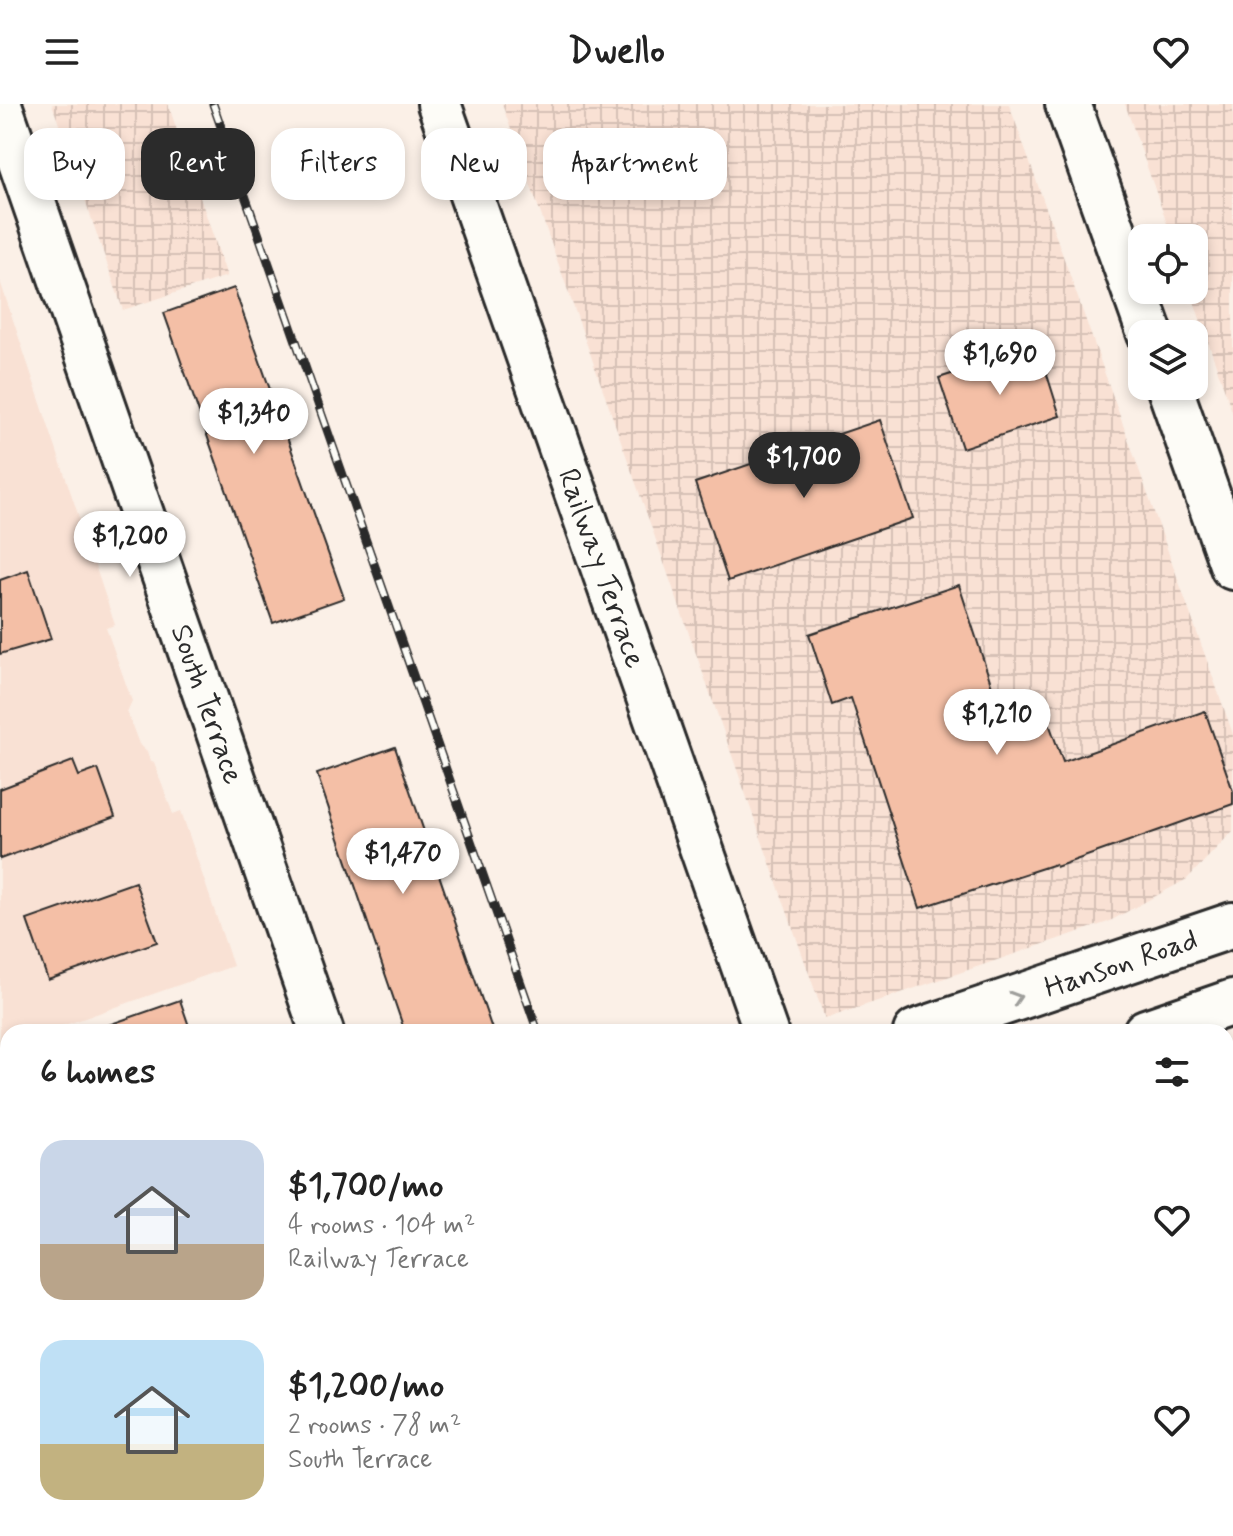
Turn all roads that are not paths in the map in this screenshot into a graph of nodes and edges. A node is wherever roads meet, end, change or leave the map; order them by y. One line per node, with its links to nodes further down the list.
1 (439, 104): 10 (street, Railway Terrace)
2 (1068, 104): 4 (street)
3 (0, 105): 9 (street, South Terrace)
4 (1145, 320)
5 (1174, 400): 6 (street)
6 (1233, 567)
7 (1226, 919): 11 (street, Hanson Road, one-way to 7)
8 (1233, 1002): 12 (street)
9 (319, 1024)
10 (763, 1024)
11 (938, 1024)
12 (1169, 1024)

